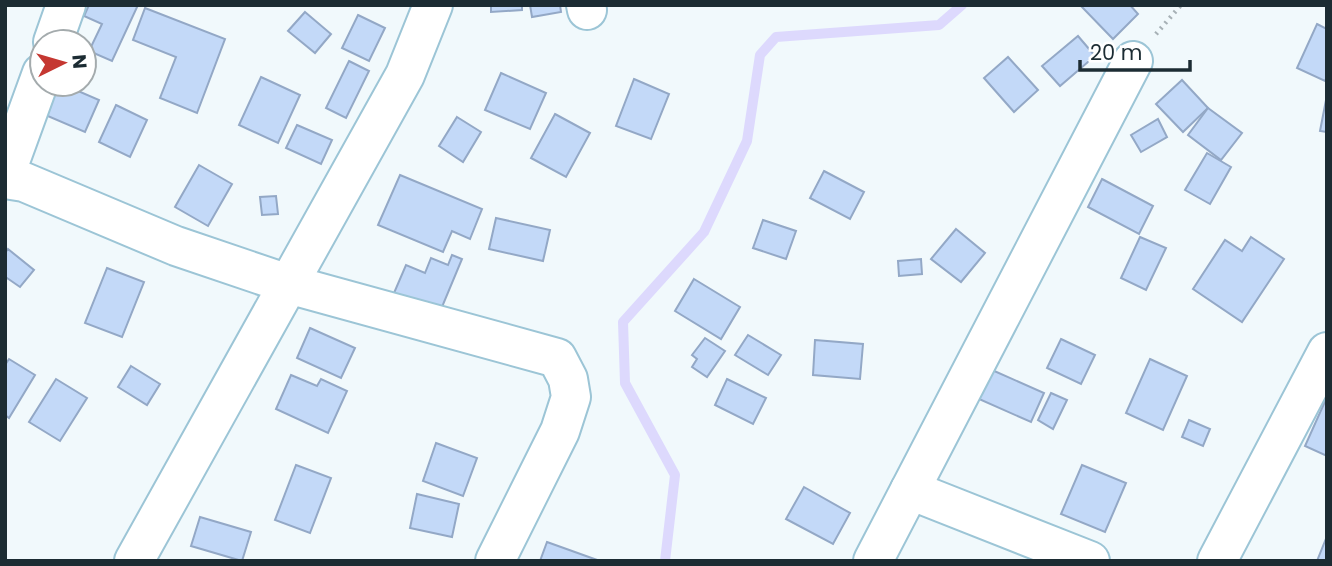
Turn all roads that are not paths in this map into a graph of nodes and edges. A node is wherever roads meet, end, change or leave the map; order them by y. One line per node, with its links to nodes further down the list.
1 (66, 5): 3 (street)
2 (433, 5): 7 (street)
3 (58, 28)
4 (1133, 61): 9 (street)
5 (33, 98): 6 (street)
6 (5, 177): 7 (street)
7 (288, 284): 10 (street); 11 (street)
8 (1327, 352): 14 (street)
9 (909, 489): 12 (street); 13 (street)
10 (134, 561)
11 (495, 561)
12 (873, 561)
13 (1090, 561)
14 (1217, 561)

